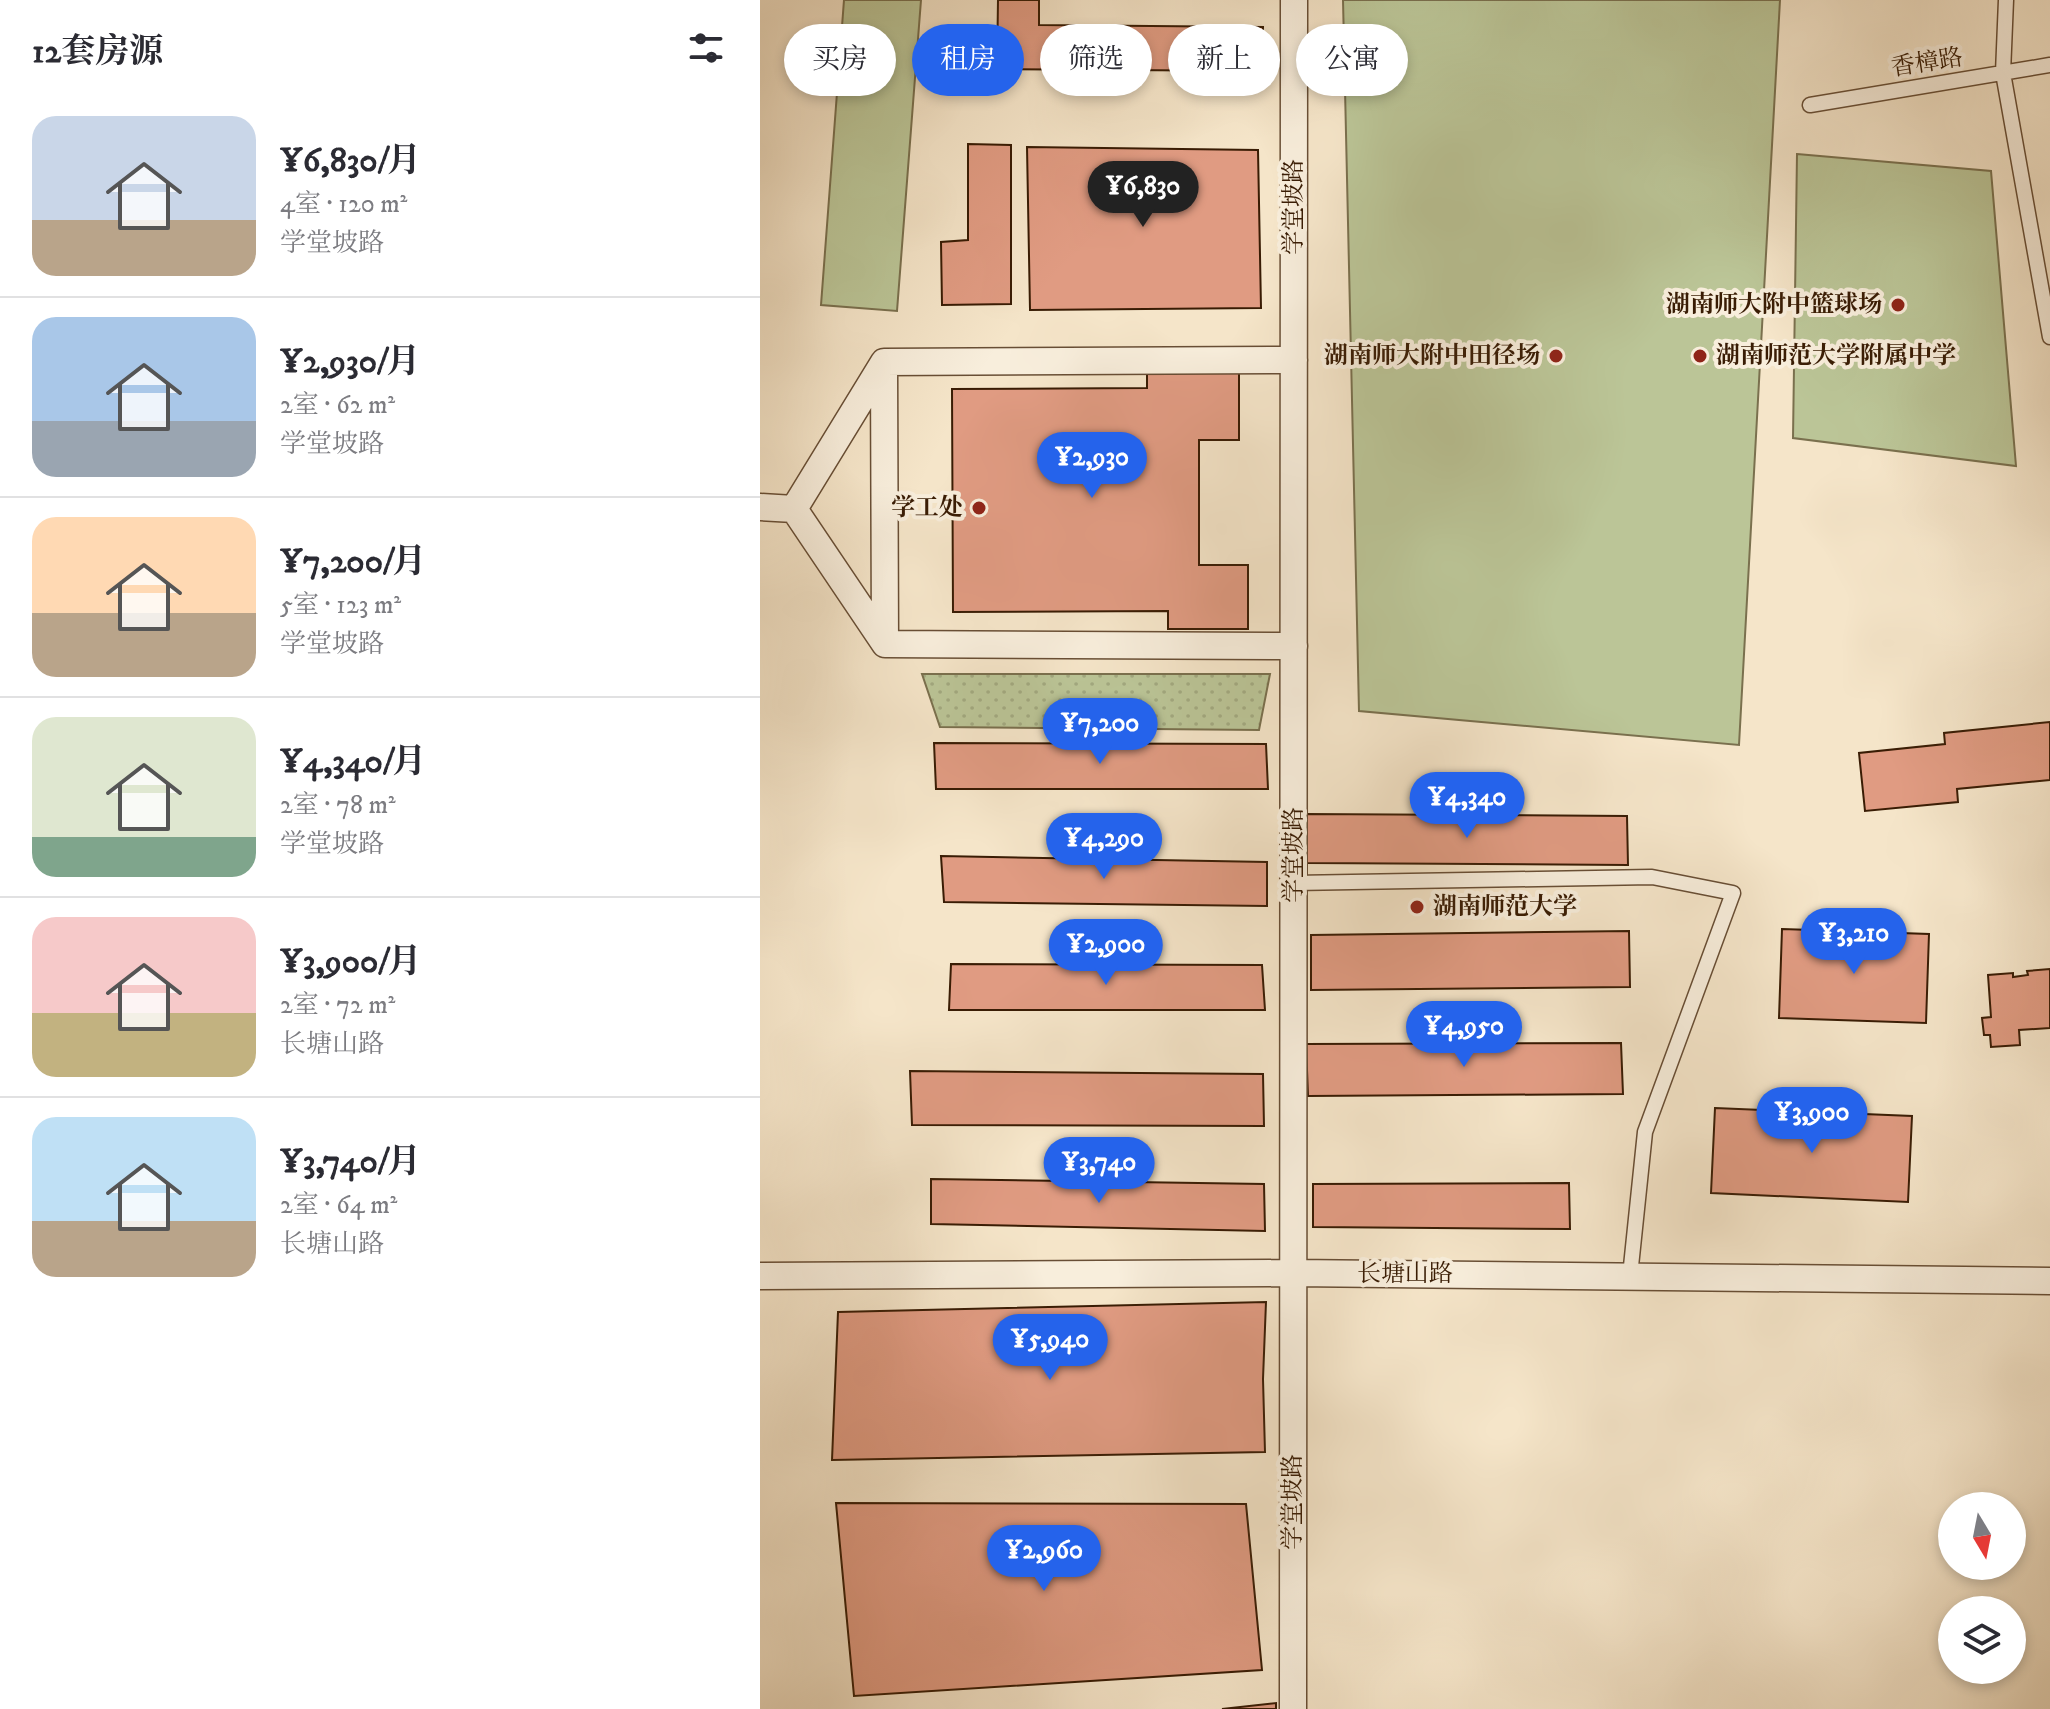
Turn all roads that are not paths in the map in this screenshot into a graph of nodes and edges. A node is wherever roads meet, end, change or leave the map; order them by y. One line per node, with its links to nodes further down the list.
1 (1294, 0): 7 (street, 学堂坡路)
2 (2006, 0): 4 (lane)
3 (2050, 65): 4 (lane, 香樟路)
4 (2003, 73): 5 (lane, 香樟路); 6 (lane)
5 (1810, 105)
6 (2050, 337)
7 (1294, 360): 8 (street); 12 (street, 学堂坡路)
8 (884, 362): 10 (street); 11 (street)
9 (760, 507): 10 (street)
10 (794, 509): 11 (street)
11 (885, 644): 12 (street)
12 (1294, 646): 13 (street, 学堂坡路)
13 (1294, 883): 14 (street, 学堂坡路); 16 (lane)
14 (1294, 1273): 15 (street, 长塘山路); 16 (street, 长塘山路); 18 (street, 学堂坡路)
15 (760, 1276)
16 (1630, 1276): 17 (street, 长塘山路)
17 (2050, 1281)
18 (1293, 1709)

